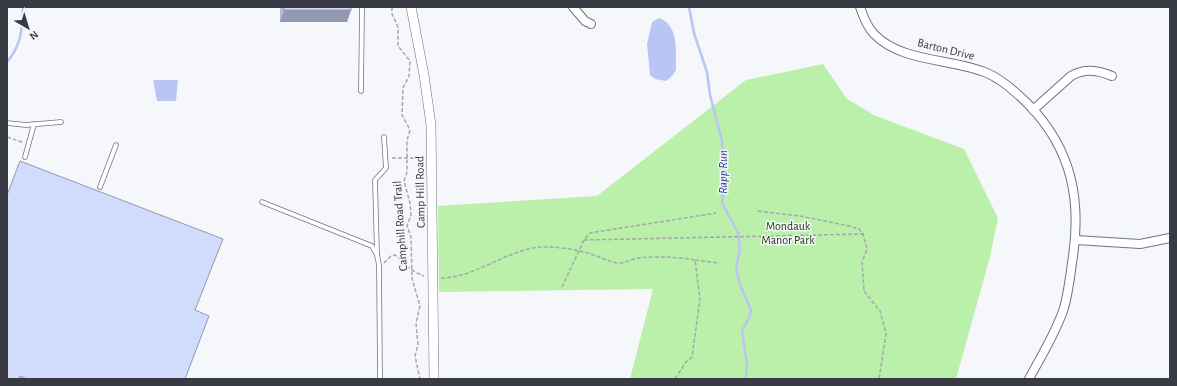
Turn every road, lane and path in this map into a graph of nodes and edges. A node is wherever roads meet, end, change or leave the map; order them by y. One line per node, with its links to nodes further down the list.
1 (362, 7): 8 (lane)
2 (392, 7): 19 (path, Camphill Road Trail)
3 (411, 7): 20 (street, Camp Hill Road)
4 (573, 7): 6 (street)
5 (860, 7): 9 (street, Barton Drive)
6 (591, 24)
7 (1112, 76): 9 (street)
8 (361, 91)
9 (1033, 110): 28 (street, Barton Drive)
10 (60, 122): 12 (lane)
11 (7, 123): 12 (lane)
12 (34, 124): 15 (lane)
13 (7, 137): 15 (path)
14 (384, 137): 18 (lane)
15 (28, 144): 17 (lane)
16 (116, 145): 21 (lane)
17 (25, 157)
18 (386, 158): 19 (path); 30 (lane)
19 (407, 158): 20 (path); 34 (path, Camphill Road Trail)
20 (432, 158): 35 (street, Camp Hill Road)
21 (100, 187)
22 (262, 202): 30 (lane)
23 (758, 212): 25 (path)
24 (716, 213): 27 (path)
25 (863, 234): 27 (path); 41 (path)
26 (1170, 238): 28 (street)
27 (584, 240): 29 (path)
28 (1076, 240): 42 (street, Barton Drive)
29 (580, 252): 31 (path); 35 (path); 36 (path)
30 (377, 255): 33 (lane)
31 (695, 260): 32 (path); 40 (path)
32 (719, 263)
33 (379, 265): 34 (path); 37 (lane)
34 (412, 269): 35 (path); 38 (path, Camphill Road Trail)
35 (433, 278): 39 (street, Camp Hill Road)
36 (562, 287)
37 (380, 379)
38 (420, 379)
39 (434, 379)
40 (675, 379)
41 (879, 379)
42 (1029, 379)

